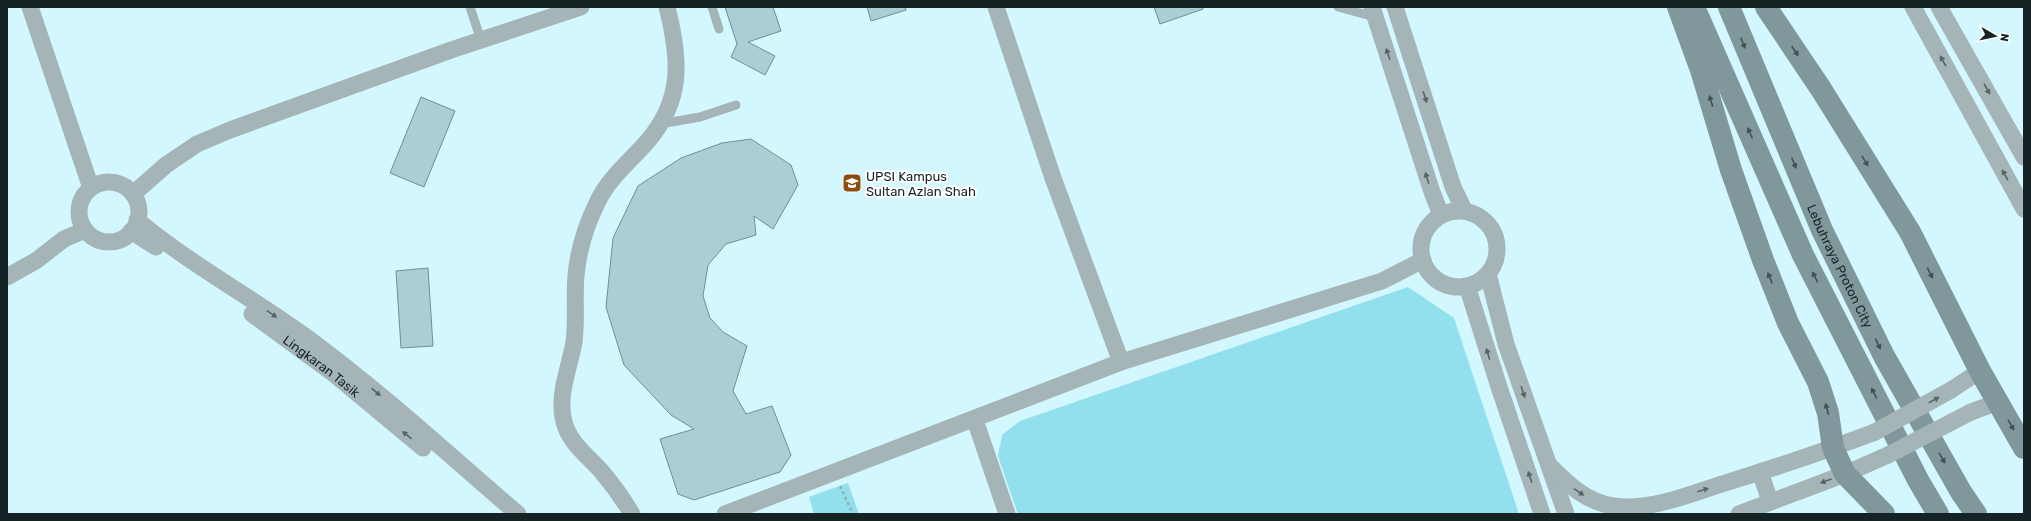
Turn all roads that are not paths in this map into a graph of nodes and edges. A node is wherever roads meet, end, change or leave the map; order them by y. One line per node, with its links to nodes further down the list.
1 (30, 7): 21 (street)
2 (470, 7): 17 (lane)
3 (581, 7): 17 (street)
4 (667, 7): 19 (street)
5 (712, 7): 16 (lane)
6 (996, 7): 32 (street)
7 (1338, 7): 15 (lane)
8 (1395, 7): 24 (street, one-way to 24)
9 (1678, 7): 36 (main road, one-way to 9)
10 (1694, 7): 51 (main road, Lebuhraya Proton City, one-way to 10)
11 (1729, 7): 52 (main road, Lebuhraya Proton City, one-way to 52)
12 (1766, 7): 33 (main road, one-way to 33)
13 (1913, 7): 23 (street, one-way to 13)
14 (1939, 7): 20 (street, one-way to 20)
15 (1373, 12): 25 (street, one-way to 15)
16 (719, 29)
17 (481, 40): 22 (street)
18 (736, 105): 19 (lane)
19 (660, 124): 44 (street)
20 (2024, 157)
21 (91, 188): 22 (street); 27 (street)
22 (133, 194): 26 (street)
23 (2024, 209)
24 (1464, 210): 25 (street); 29 (street)
25 (1441, 215): 28 (street)
26 (134, 226): 27 (street); 42 (street, Lingkaran Tasik, one-way to 26); 43 (street, one-way to 43)
27 (85, 230): 30 (street)
28 (1422, 260): 31 (street); 32 (street)
29 (1488, 274): 31 (street); 38 (street, one-way to 38)
30 (7, 277)
31 (1467, 286): 47 (street, one-way to 31)
32 (1121, 362): 35 (street)
33 (1980, 371): 34 (main road); 36 (street, one-way to 33, bridge)
34 (1998, 402): 37 (main road, one-way to 37); 40 (street, bridge)
35 (975, 420): 45 (street); 46 (street)
36 (1833, 448): 39 (street); 40 (main road)
37 (2024, 448)
38 (1550, 466): 39 (street, one-way to 39); 48 (street)
39 (1760, 472): 41 (street)
40 (1846, 474): 41 (street, one-way to 41); 50 (main road)
41 (1770, 501): 49 (street)
42 (501, 514)
43 (518, 514)
44 (632, 514)
45 (725, 514)
46 (1007, 514)
47 (1542, 514)
48 (1566, 514)
49 (1739, 514)
50 (1884, 514)
51 (1938, 514)
52 (1976, 514)

